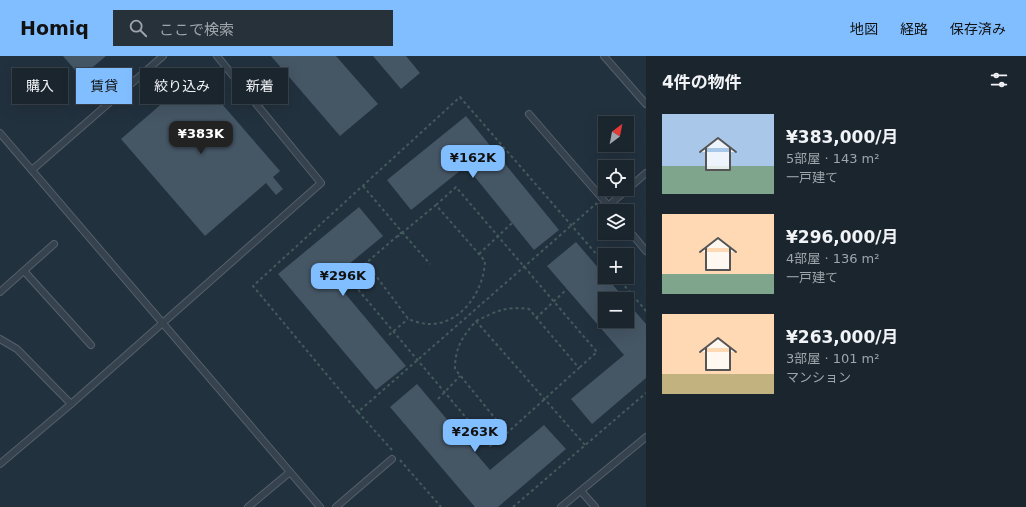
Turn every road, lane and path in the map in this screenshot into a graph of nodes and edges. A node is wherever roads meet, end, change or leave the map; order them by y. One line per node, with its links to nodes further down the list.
1 (163, 56): 7 (lane)
2 (217, 56): 32 (lane)
3 (604, 56): 4 (lane)
4 (646, 104)
5 (529, 114): 10 (lane)
6 (0, 133): 7 (lane)
7 (32, 170): 32 (lane)
8 (646, 173): 12 (lane)
9 (363, 186): 15 (path); 21 (path); 41 (path)
10 (602, 198): 11 (lane); 41 (path)
11 (607, 204)
12 (615, 204)
13 (436, 205): 17 (path); 20 (path); 36 (path)
14 (512, 223): 20 (path)
15 (402, 232): 17 (path); 23 (path)
16 (634, 236): 19 (lane)
17 (397, 237): 22 (path)
18 (54, 244): 24 (lane)
19 (646, 251)
20 (479, 254): 30 (path)
21 (598, 256)
22 (366, 263): 30 (path); 42 (path)
23 (430, 264)
24 (24, 271): 27 (lane); 35 (lane)
25 (622, 284): 28 (path)
26 (567, 289): 29 (path)
27 (0, 292)
28 (646, 311)
29 (536, 318): 31 (path); 36 (path)
30 (408, 319): 33 (path)
31 (476, 321): 37 (path); 44 (path)
32 (162, 323): 40 (lane); 48 (lane)
33 (389, 335)
34 (0, 339): 40 (lane)
35 (91, 345)
36 (579, 368): 42 (path)
37 (460, 376): 39 (path); 42 (path)
38 (646, 393): 44 (path)
39 (438, 399)
40 (71, 404): 47 (lane)
41 (358, 412): 45 (path)
42 (507, 433)
43 (646, 436): 49 (lane)
44 (585, 445): 54 (path)
45 (393, 456): 52 (lane)
46 (400, 459): 53 (path)
47 (0, 464)
48 (290, 472): 50 (lane); 51 (lane)
49 (581, 491): 55 (lane); 56 (lane)
50 (248, 507)
51 (320, 507)
52 (336, 507)
53 (441, 507)
54 (513, 507)
55 (561, 507)
56 (595, 507)

